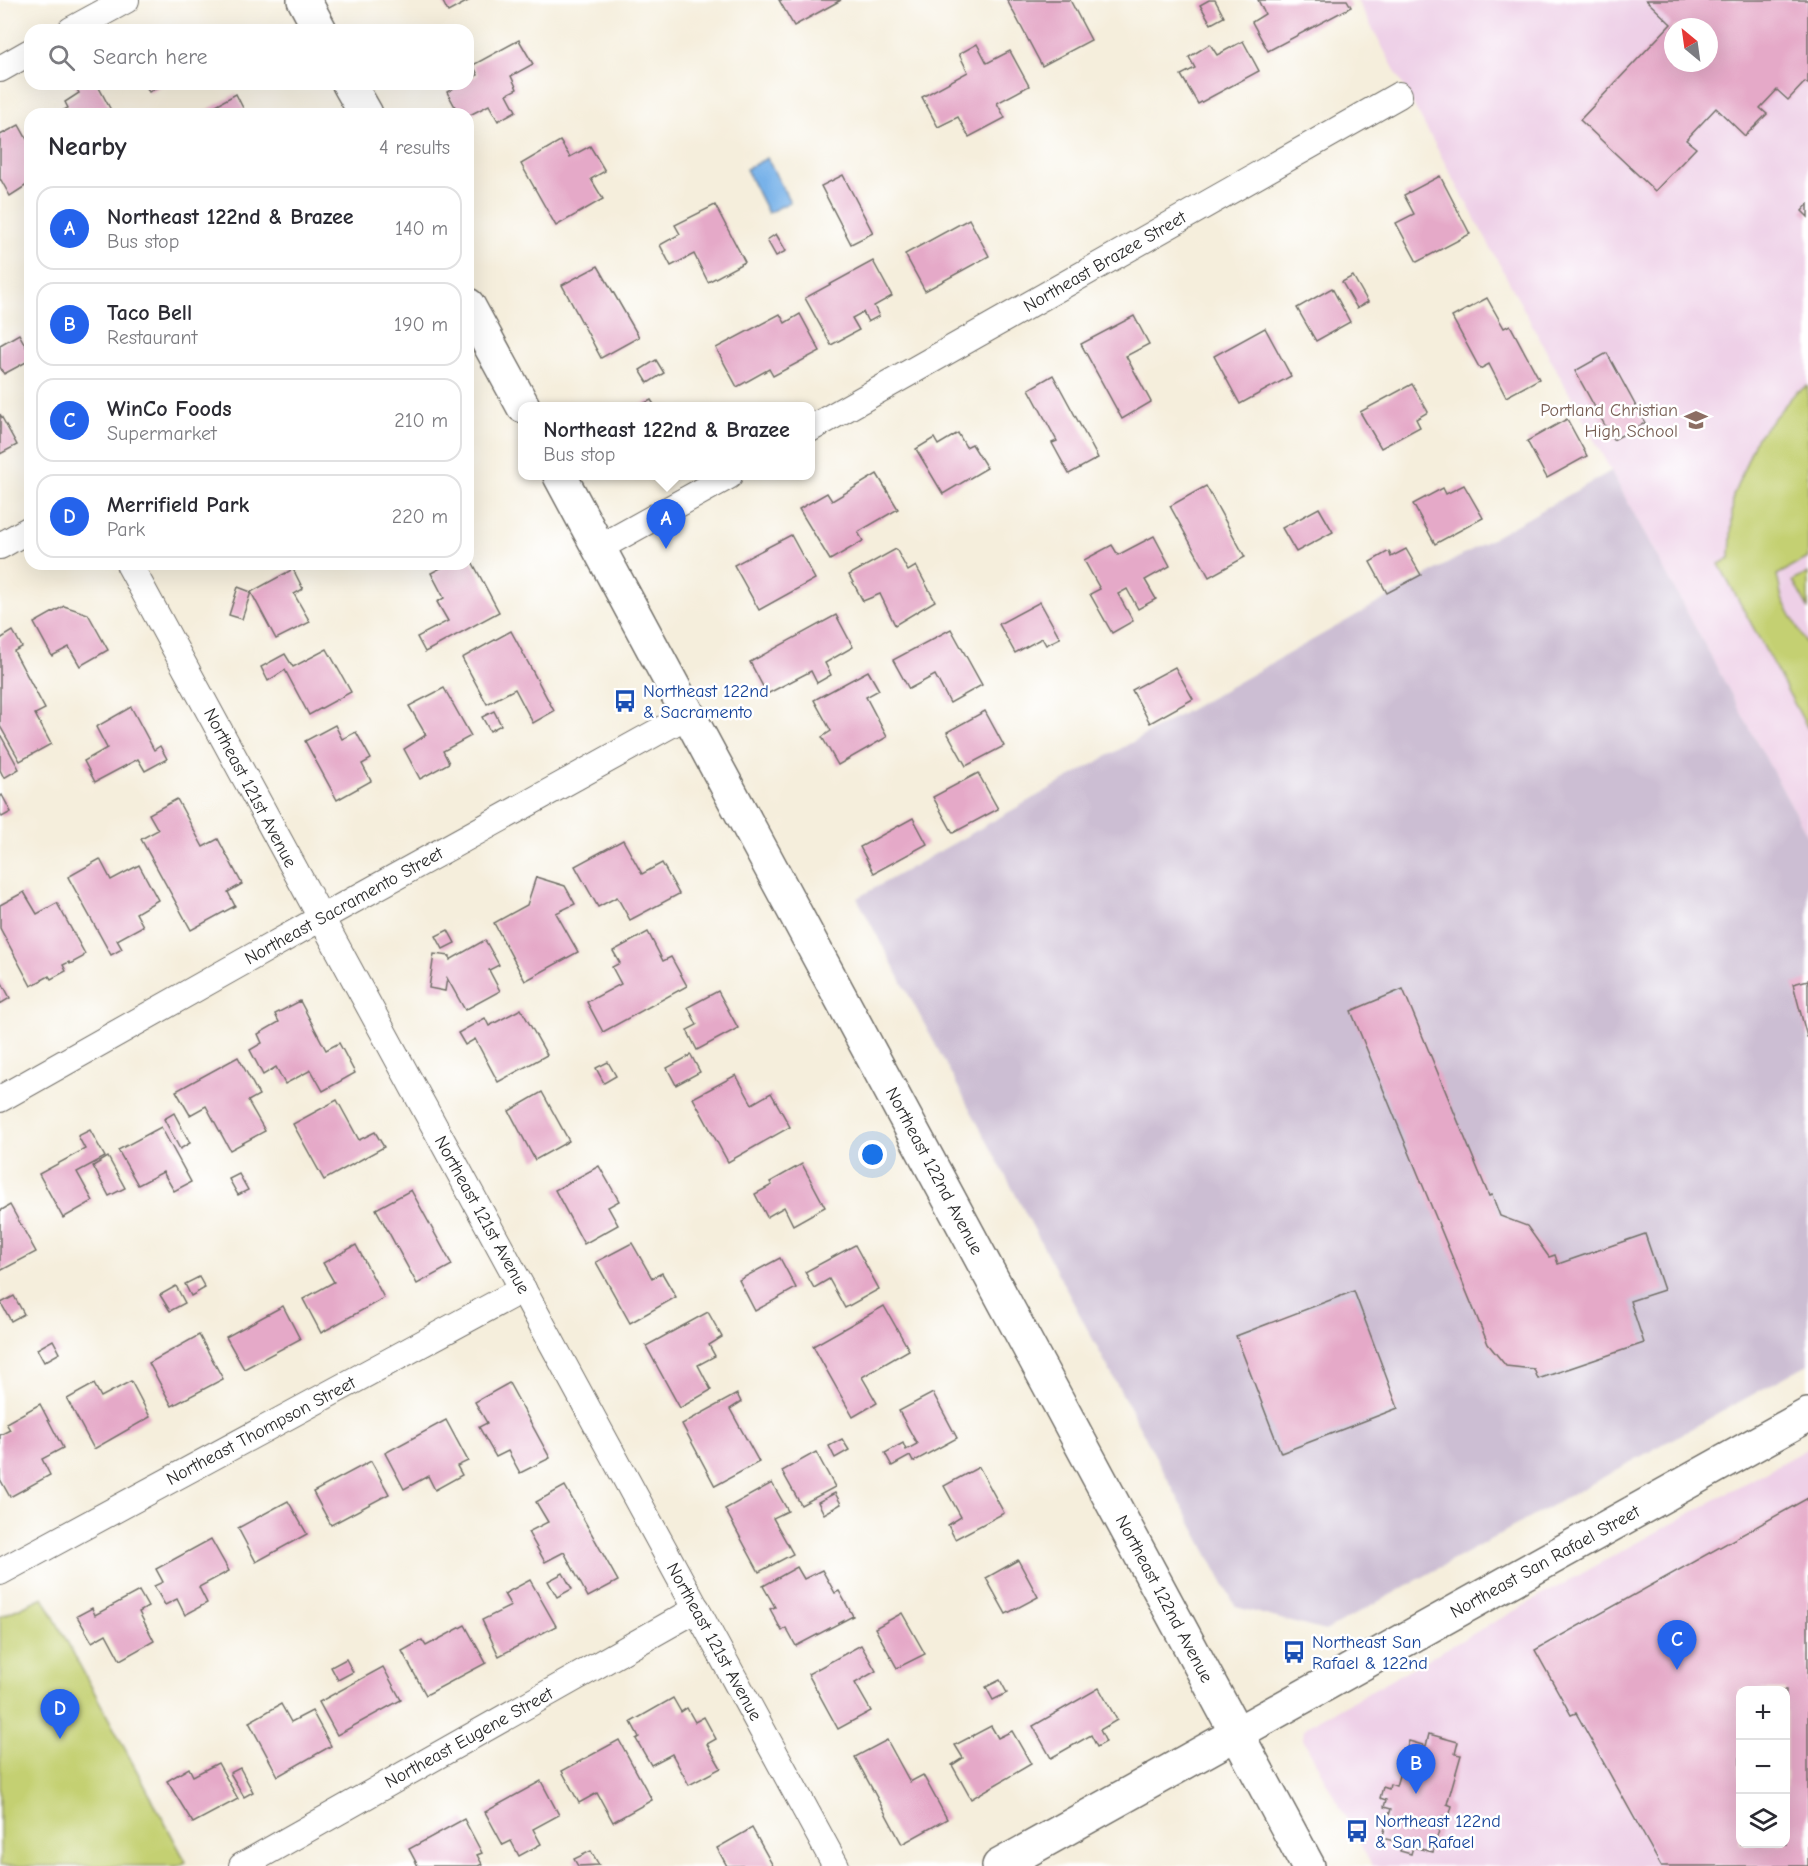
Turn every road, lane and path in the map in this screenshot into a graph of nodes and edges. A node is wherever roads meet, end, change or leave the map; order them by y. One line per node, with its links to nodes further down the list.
1 (126, 0): 3 (street)
2 (304, 0): 4 (main road)
3 (82, 24)
4 (317, 24)
5 (24, 55): 6 (street)
6 (0, 69)
7 (352, 90): 9 (main road)
8 (1399, 95): 12 (street, Northeast Brazee Street)
9 (363, 108)
10 (474, 316): 11 (main road)
11 (521, 402)
12 (815, 426)
13 (562, 480): 17 (main road, Northeast 122nd Avenue)
14 (722, 480): 17 (street)
15 (24, 532): 16 (street)
16 (0, 546)
17 (599, 548): 19 (main road, Northeast 122nd Avenue)
18 (132, 570): 20 (street, Northeast 121st Avenue)
19 (688, 715): 20 (street, Northeast Sacramento Street); 26 (main road, Northeast 122nd Avenue)
20 (321, 918): 21 (street, Northeast Sacramento Street); 22 (street, Northeast 121st Avenue)
21 (0, 1100)
22 (523, 1289): 24 (street, Northeast Thompson Street); 25 (street, Northeast 121st Avenue)
23 (1808, 1415): 26 (main road, Northeast San Rafael Street)
24 (0, 1572)
25 (697, 1609): 27 (street, Northeast Eugene Street); 28 (street, Northeast 121st Avenue)
26 (1236, 1733): 29 (main road, Northeast San Rafael Street); 30 (main road, Northeast 122nd Avenue)
27 (242, 1866)
28 (836, 1866)
29 (999, 1866)
30 (1308, 1866)

